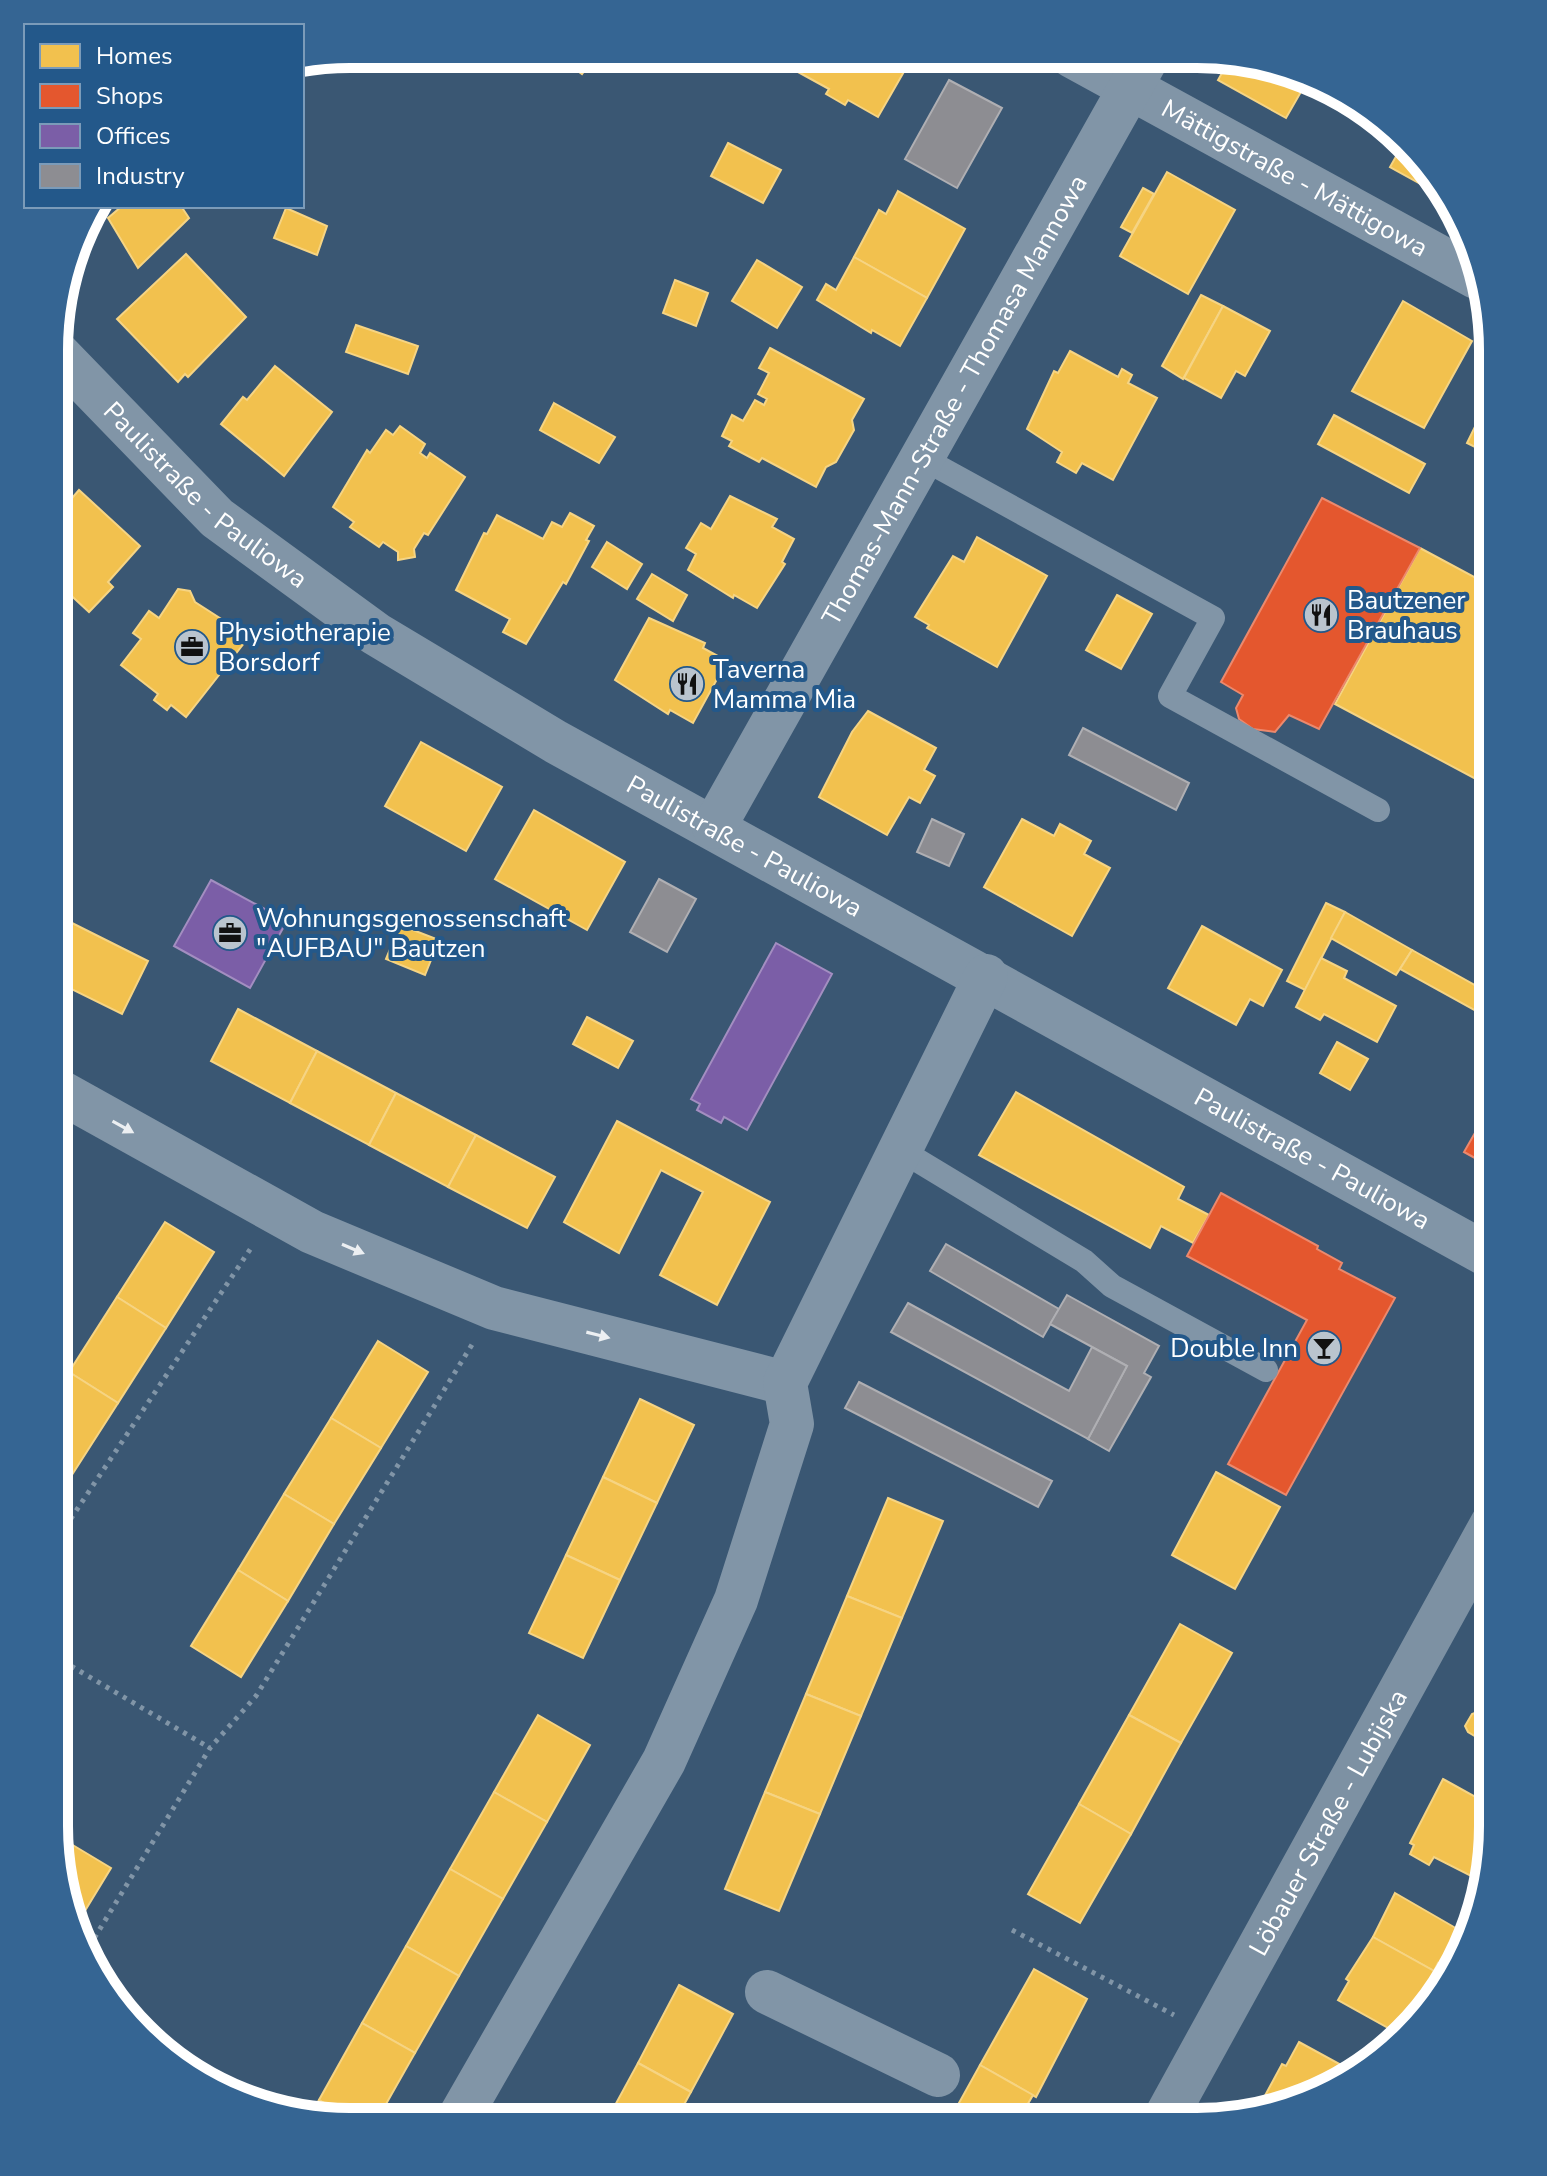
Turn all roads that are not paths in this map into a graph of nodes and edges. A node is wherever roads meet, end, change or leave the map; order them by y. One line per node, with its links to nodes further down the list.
1 (1139, 72): 2 (street, Mättigstraße - Mättigowa); 4 (street, Thomas-Mann-Straße - Thomasa Mannowa)
2 (1468, 272)
3 (68, 364): 6 (street, Paulistraße - Pauliowa)
4 (922, 458): 5 (lane); 6 (street, Thomas-Mann-Straße - Thomasa Mannowa)
5 (1378, 810)
6 (714, 827): 7 (street, Paulistraße - Pauliowa)
7 (986, 976): 9 (street); 10 (street, Paulistraße - Pauliowa)
8 (68, 1096): 12 (street, one-way to 12)
9 (902, 1151): 11 (lane); 12 (street)
10 (1478, 1250)
11 (1266, 1370)
12 (785, 1383): 16 (street)
13 (1478, 1549): 17 (main road, Löbauer Straße - Lubijska)
14 (767, 1992): 15 (street)
15 (938, 2075)
16 (465, 2108)
17 (1171, 2108)

